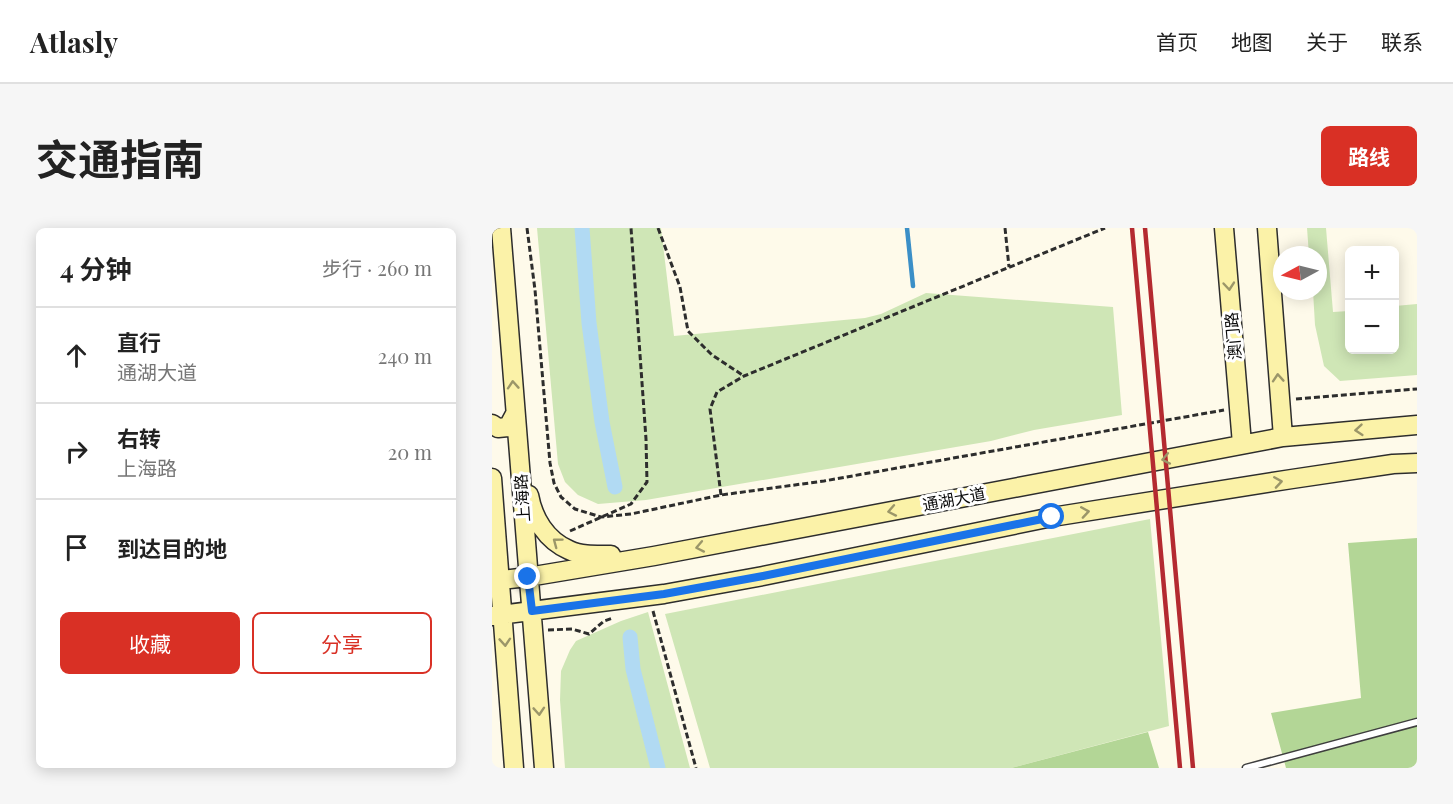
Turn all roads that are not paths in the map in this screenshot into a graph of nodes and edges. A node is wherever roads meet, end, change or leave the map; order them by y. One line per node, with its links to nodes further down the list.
1 (501, 228): 4 (street, 上海路, one-way to 1)
2 (1224, 228): 8 (street, 澳门路, one-way to 8)
3 (1267, 228): 7 (street, one-way to 3)
4 (515, 414): 5 (street); 11 (street, one-way to 4); 12 (street, 上海路)
5 (492, 424)
6 (1417, 425): 7 (street, 通湖大道, one-way to 7)
7 (1282, 437): 8 (street, 通湖大道)
8 (1242, 444): 11 (street, 通湖大道, one-way to 11)
9 (1417, 463): 14 (street, one-way to 9)
10 (492, 478): 13 (street, 上海路)
11 (654, 556): 12 (street, 通湖大道)
12 (528, 577): 13 (street, 通湖大道); 14 (street, 上海路)
13 (496, 580): 15 (street, 上海路)
14 (532, 611): 15 (street); 18 (street, 上海路, one-way to 18)
15 (497, 615): 17 (street, 上海路, one-way to 17)
16 (1417, 722): 19 (lane)
17 (514, 768)
18 (544, 768)
19 (1246, 768)

